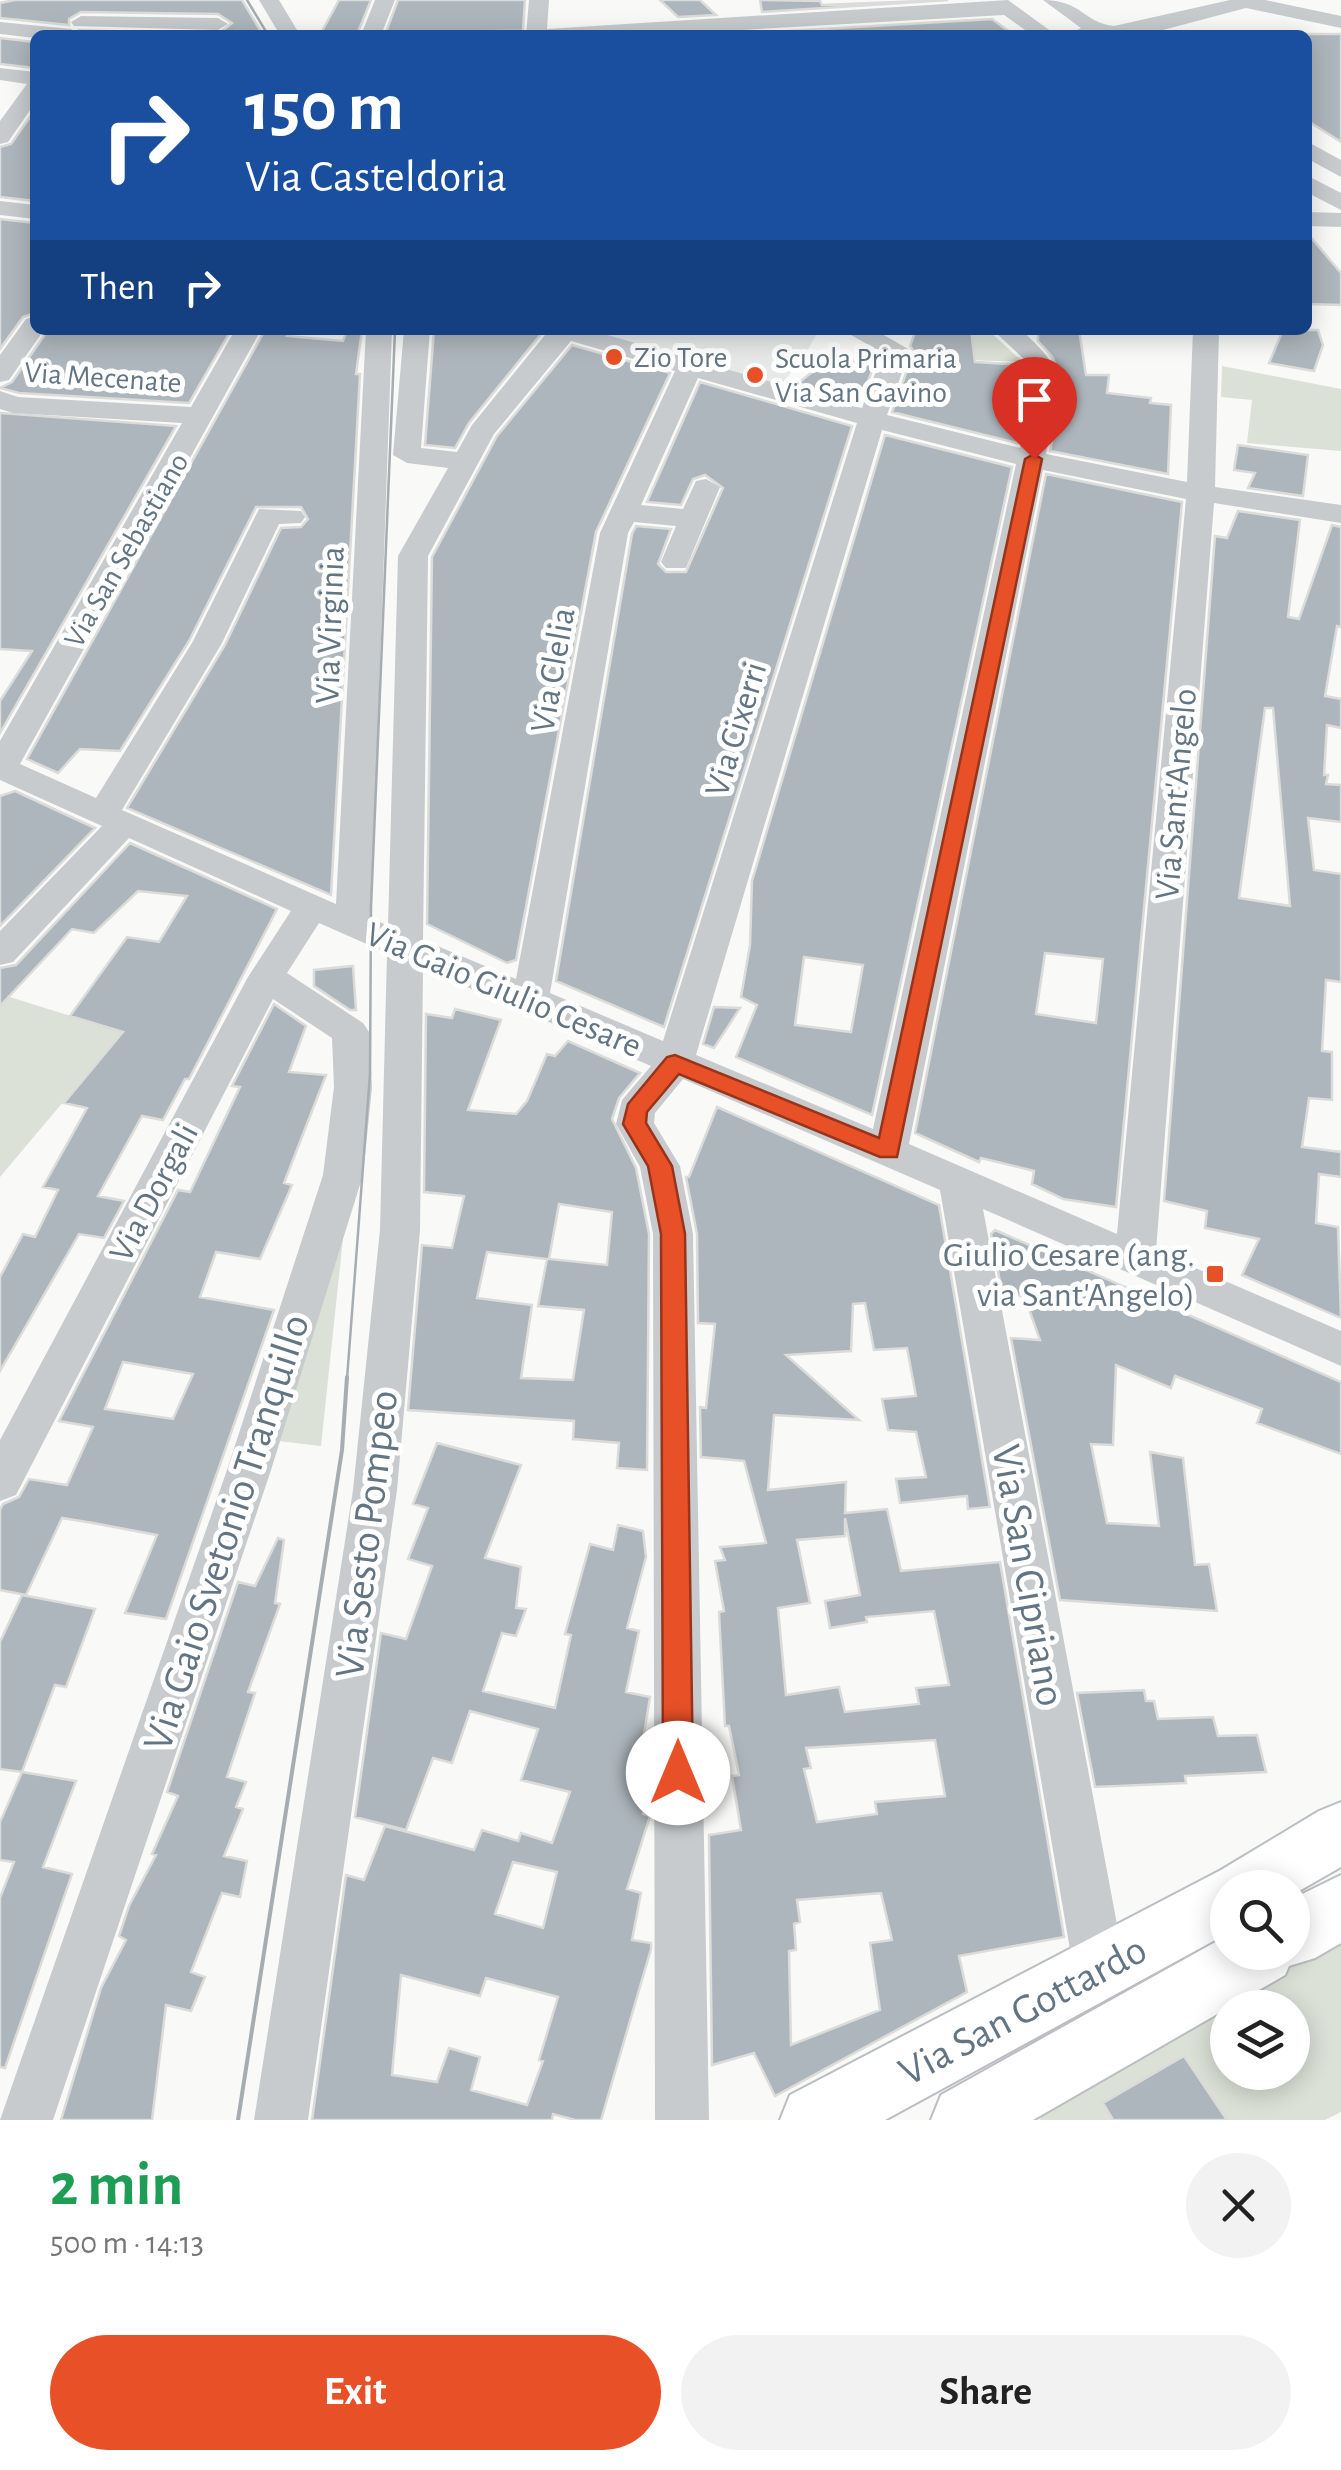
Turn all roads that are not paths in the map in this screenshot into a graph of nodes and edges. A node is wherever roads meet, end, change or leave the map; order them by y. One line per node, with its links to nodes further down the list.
1 (89, 0): 13 (street)
2 (269, 0): 15 (street)
3 (385, 0): 16 (street)
4 (539, 0): 17 (street)
5 (724, 0): 18 (street)
6 (1052, 0): 20 (street)
7 (1001, 4): 18 (street); 19 (street)
8 (1268, 9): 10 (street); 10 (street); 21 (street)
9 (218, 24): 14 (street)
10 (1341, 24)
11 (0, 28): 12 (street)
12 (50, 30)
13 (75, 30)
14 (95, 30)
15 (287, 30)
16 (373, 30)
17 (536, 30)
18 (745, 30)
19 (1039, 30)
20 (1101, 30)
21 (1128, 30)
22 (0, 74): 23 (street)
23 (30, 77)
24 (30, 101): 25 (street)
25 (0, 137)
26 (1312, 152): 27 (street)
27 (1341, 170)
28 (0, 184): 30 (street)
29 (1312, 185): 31 (street)
30 (30, 187)
31 (1341, 203)
32 (0, 208): 33 (street)
33 (30, 211)
34 (1312, 219): 35 (street)
35 (1341, 220)
36 (30, 331): 46 (street)
37 (245, 335): 48 (street, Via San Sebastiano)
38 (379, 335): 62 (street, Via Virginia)
39 (417, 335): 51 (street)
40 (560, 335): 51 (street)
41 (582, 335): 45 (street)
42 (1012, 335): 50 (street)
43 (1206, 335): 53 (street, Via Sant'Angelo)
44 (901, 340): 49 (street, Via Cixerri)
45 (690, 366): 49 (street); 54 (street, Via Clelia)
46 (0, 374)
47 (4, 409): 48 (street, Via Mecenate)
48 (202, 416): 59 (street, Via San Sebastiano)
49 (872, 418): 50 (street); 67 (street, Via Cixerri)
50 (1034, 459): 53 (street); 68 (street)
51 (464, 462): 63 (street)
52 (706, 487): 57 (street)
53 (1201, 492): 55 (street); 70 (street, Via Sant'Angelo)
54 (624, 512): 57 (street); 66 (street, Via Clelia)
55 (1341, 514)
56 (291, 517): 60 (street)
57 (693, 519): 58 (street)
58 (676, 562)
59 (0, 768): 60 (street, Via Gaio Giulio Cesare)
60 (114, 818): 61 (street, Via Gaio Giulio Cesare); 64 (street)
61 (312, 907): 62 (street, Via Gaio Giulio Cesare); 65 (street, Via Dorgali)
62 (353, 924): 63 (street, Via Gaio Giulio Cesare)
63 (407, 945): 66 (street, Via Gaio Giulio Cesare); 83 (street, Via Sesto Pompeo)
64 (0, 953)
65 (266, 976): 72 (street, Via Dorgali); 82 (street, Via Gaio Svetonio Tranquillo)
66 (530, 1000): 67 (street, Via Gaio Giulio Cesare)
67 (675, 1063): 68 (street, Via Gaio Giulio Cesare); 84 (street)
68 (888, 1151): 69 (street, Via Gaio Giulio Cesare)
69 (958, 1182): 70 (street, Via Gaio Giulio Cesare); 79 (street, Via San Cipriano)
70 (1135, 1258): 71 (street, Via Gaio Giulio Cesare)
71 (1341, 1350)
72 (0, 1482)
73 (1341, 1832): 74 (main road)
74 (1276, 1870)
75 (1341, 1907): 77 (main road); 78 (street)
76 (1210, 1908): 79 (main road, Via San Gottardo)
77 (1310, 1925)
78 (1310, 1936)
79 (1099, 1968): 85 (main road, Via San Gottardo)
80 (1230, 1970): 86 (main road, Via San Gottardo)
81 (1251, 1970): 87 (street)
82 (26, 2120)
83 (281, 2120)
84 (682, 2120)
85 (815, 2120)
86 (966, 2120)
87 (992, 2120)

